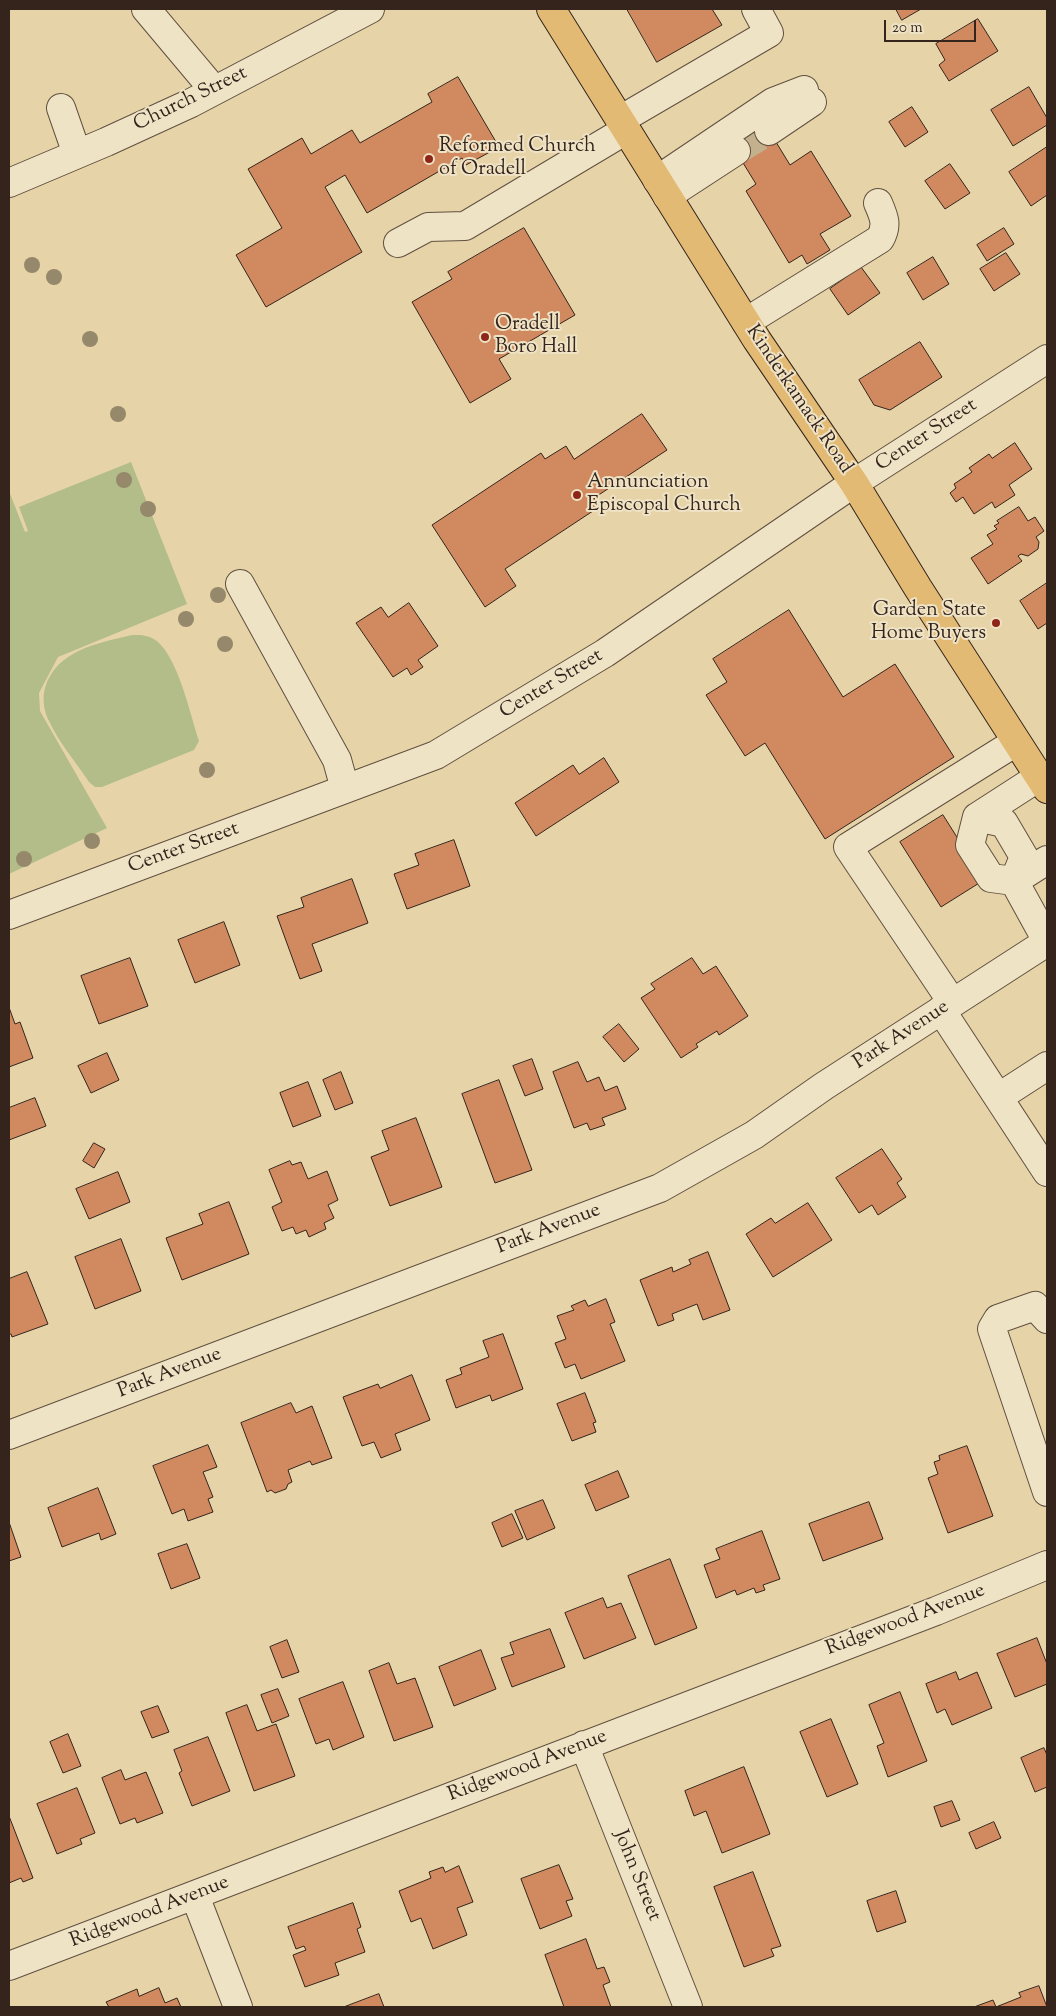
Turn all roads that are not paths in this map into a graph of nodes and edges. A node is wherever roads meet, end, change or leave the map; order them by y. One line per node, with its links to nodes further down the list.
1 (146, 9): 5 (street)
2 (370, 9): 5 (street, Church Street)
3 (551, 9): 7 (main road, Kinderkamack Road)
4 (756, 9): 7 (street)
5 (214, 90): 10 (street, Church Street)
6 (61, 108): 10 (street)
7 (623, 125): 12 (main road, Kinderkamack Road); 14 (street)
8 (768, 131): 12 (street)
9 (736, 151): 12 (street)
10 (77, 154): 11 (street, Church Street)
11 (9, 183)
12 (662, 188): 15 (main road, Kinderkamack Road)
13 (878, 203): 15 (street)
14 (398, 243)
15 (746, 322): 17 (main road, Kinderkamack Road)
16 (1047, 359): 17 (street, Center Street)
17 (854, 483): 19 (main road, Kinderkamack Road); 21 (street, Center Street)
18 (240, 584): 21 (street)
19 (1016, 742): 20 (main road, Kinderkamack Road); 27 (street)
20 (1043, 783): 22 (street)
21 (345, 789): 25 (street, Center Street)
22 (977, 817): 24 (street); 24 (street)
23 (1047, 860): 24 (street)
24 (1014, 881): 26 (street)
25 (9, 915)
26 (1047, 941): 27 (street, Park Avenue)
27 (946, 1006): 29 (street); 32 (street, Park Avenue)
28 (1047, 1066): 29 (street)
29 (999, 1097): 30 (street)
30 (1047, 1172)
31 (1046, 1316): 33 (street)
32 (9, 1435)
33 (1047, 1492)
34 (1047, 1566): 35 (street, Ridgewood Avenue)
35 (584, 1745): 36 (street, Ridgewood Avenue); 39 (street, John Street)
36 (195, 1896): 37 (street, Ridgewood Avenue); 38 (street)
37 (9, 1966)
38 (238, 2007)
39 (688, 2007)

